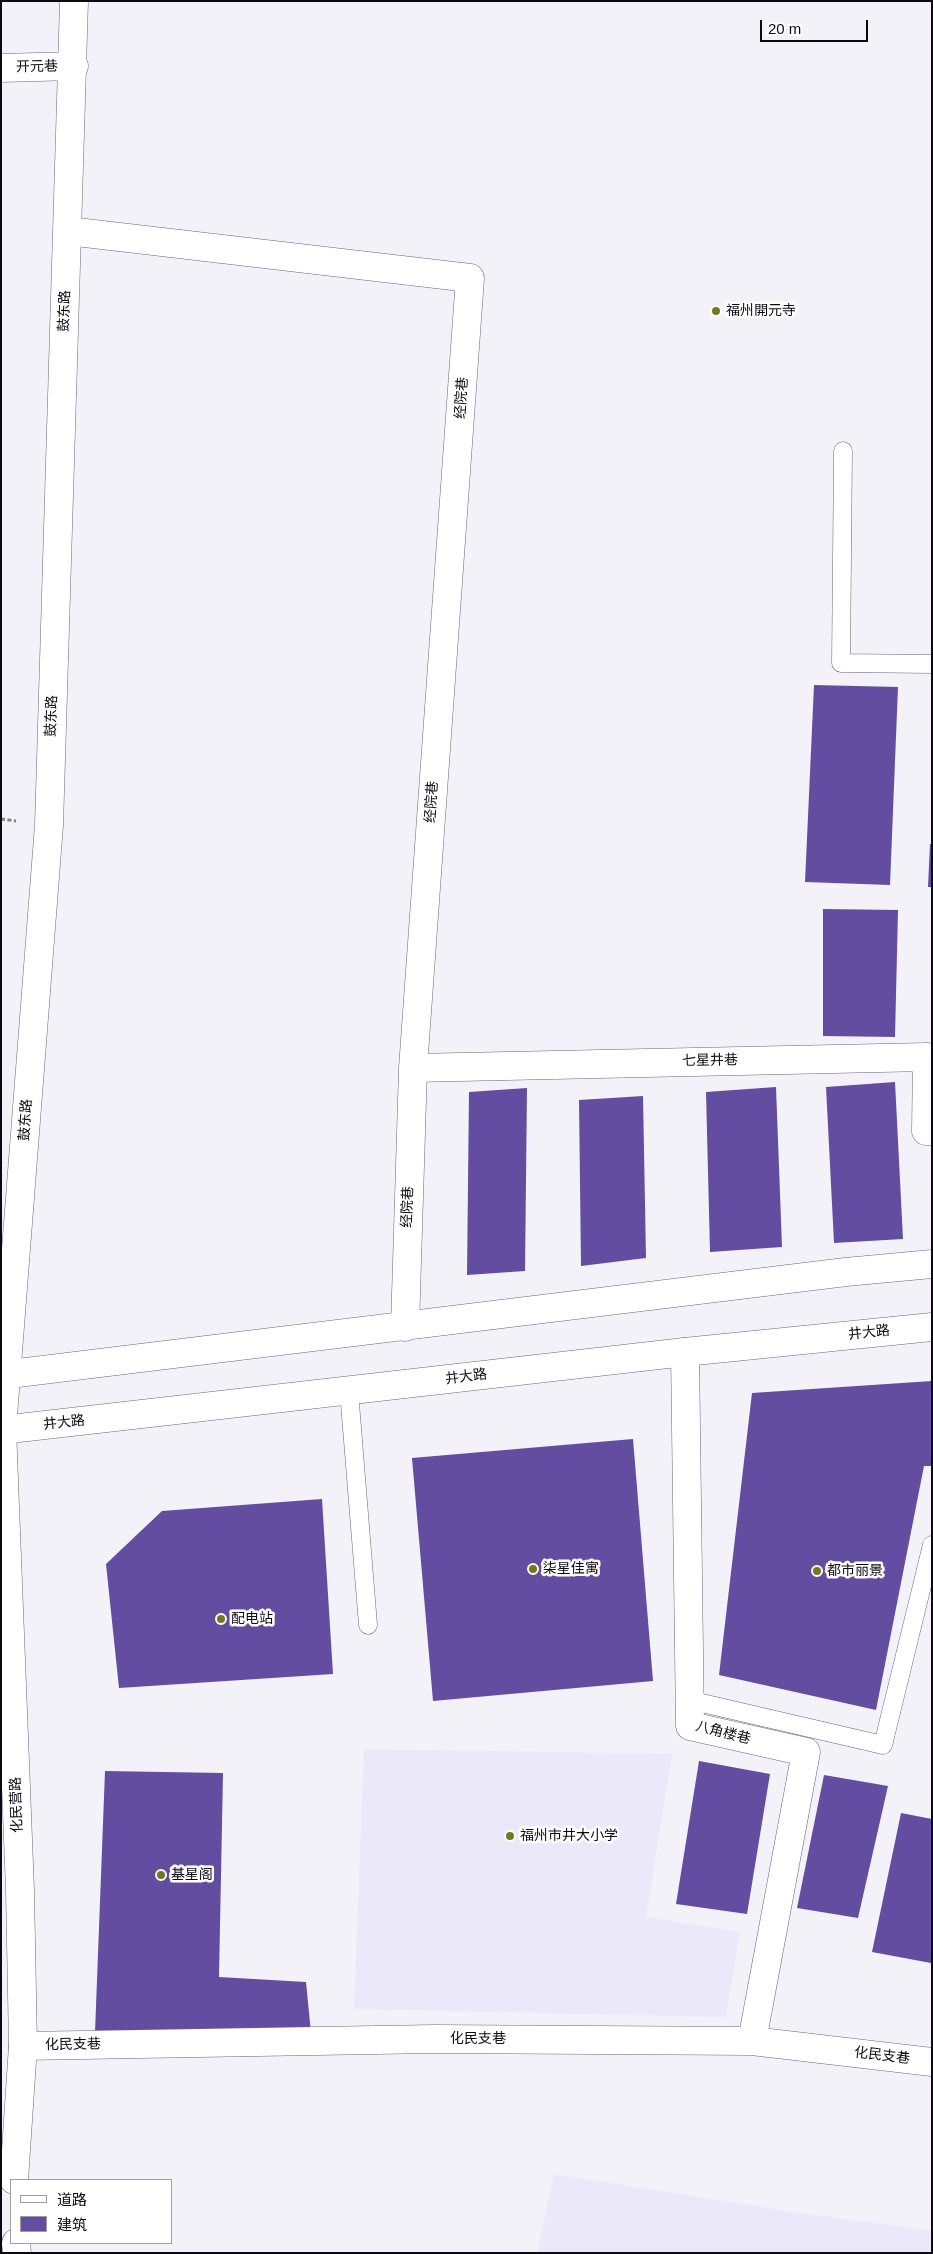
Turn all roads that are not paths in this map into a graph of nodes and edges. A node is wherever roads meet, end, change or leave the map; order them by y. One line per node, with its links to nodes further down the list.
1 (74, 1): 2 (street, 鼓东路)
2 (74, 66): 3 (street, 开元巷); 4 (street, 鼓东路)
3 (1, 68)
4 (68, 231): 7 (street, 经院巷); 13 (street, 鼓东路)
5 (843, 451): 6 (lane)
6 (932, 664)
7 (413, 1068): 8 (street, 七星井巷); 10 (street, 经院巷)
8 (932, 1131)
9 (932, 1264): 10 (street)
10 (404, 1327): 13 (street)
11 (932, 1327): 12 (street, 井大路)
12 (685, 1352): 14 (street, 井大路); 18 (street, 八角楼巷)
13 (4, 1374): 15 (street, 鼓东路)
14 (349, 1391): 15 (street, 井大路); 17 (lane)
15 (2, 1430): 20 (street, 化民营路)
16 (932, 1545): 18 (lane)
17 (368, 1625)
18 (689, 1700): 19 (street, 八角楼巷)
19 (752, 2041): 20 (street, 化民支巷); 21 (street, 化民支巷)
20 (23, 2046): 22 (street, 化民营路)
21 (932, 2062)
22 (14, 2179)

